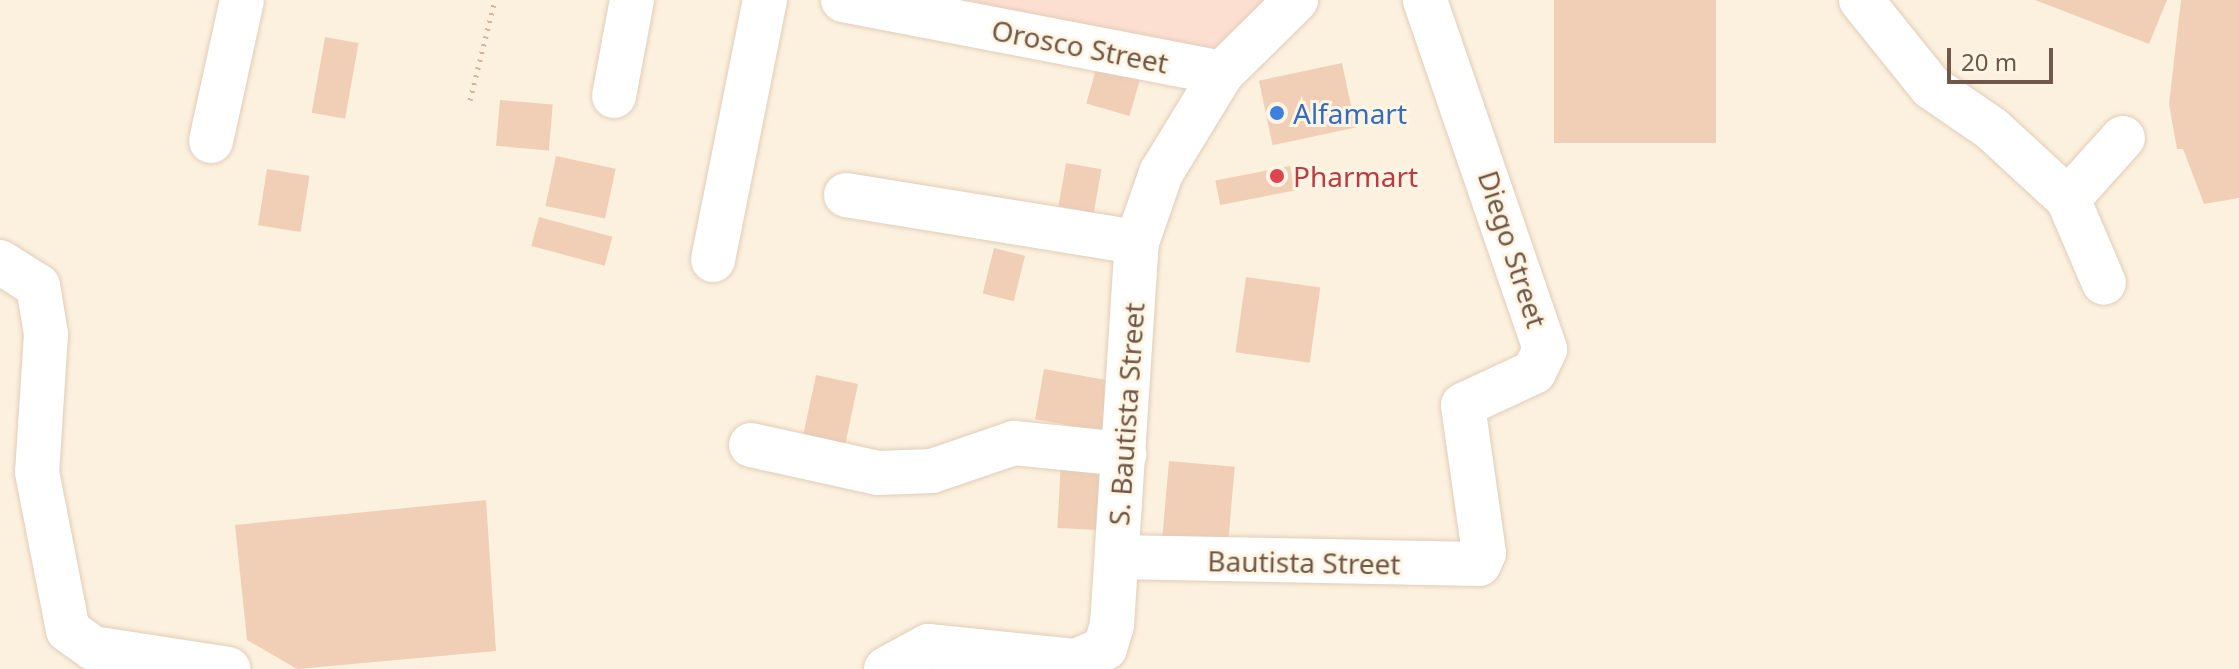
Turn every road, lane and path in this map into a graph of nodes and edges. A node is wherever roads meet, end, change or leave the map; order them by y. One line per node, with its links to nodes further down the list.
1 (242, 0): 13 (street)
2 (495, 0): 11 (path)
3 (632, 0): 10 (street)
4 (765, 0): 17 (street)
5 (1296, 0): 9 (street, S. Bautista Street)
6 (1425, 0): 22 (street, Diego Street)
7 (1861, 0): 15 (street)
8 (862, 2): 9 (street, Orosco Street)
9 (1222, 73): 16 (street, S. Bautista Street)
10 (614, 96)
11 (470, 100)
12 (2123, 138): 15 (street)
13 (211, 141)
14 (846, 195): 16 (street)
15 (2068, 199): 19 (street)
16 (1137, 242): 21 (street, S. Bautista Street)
17 (713, 260)
18 (0, 262): 24 (street)
19 (2104, 283)
20 (751, 445): 21 (street)
21 (1124, 454): 23 (street, S. Bautista Street)
22 (1484, 553): 23 (street, Bautista Street)
23 (1117, 557): 25 (street, S. Bautista Street)
24 (228, 669)
25 (886, 669)

